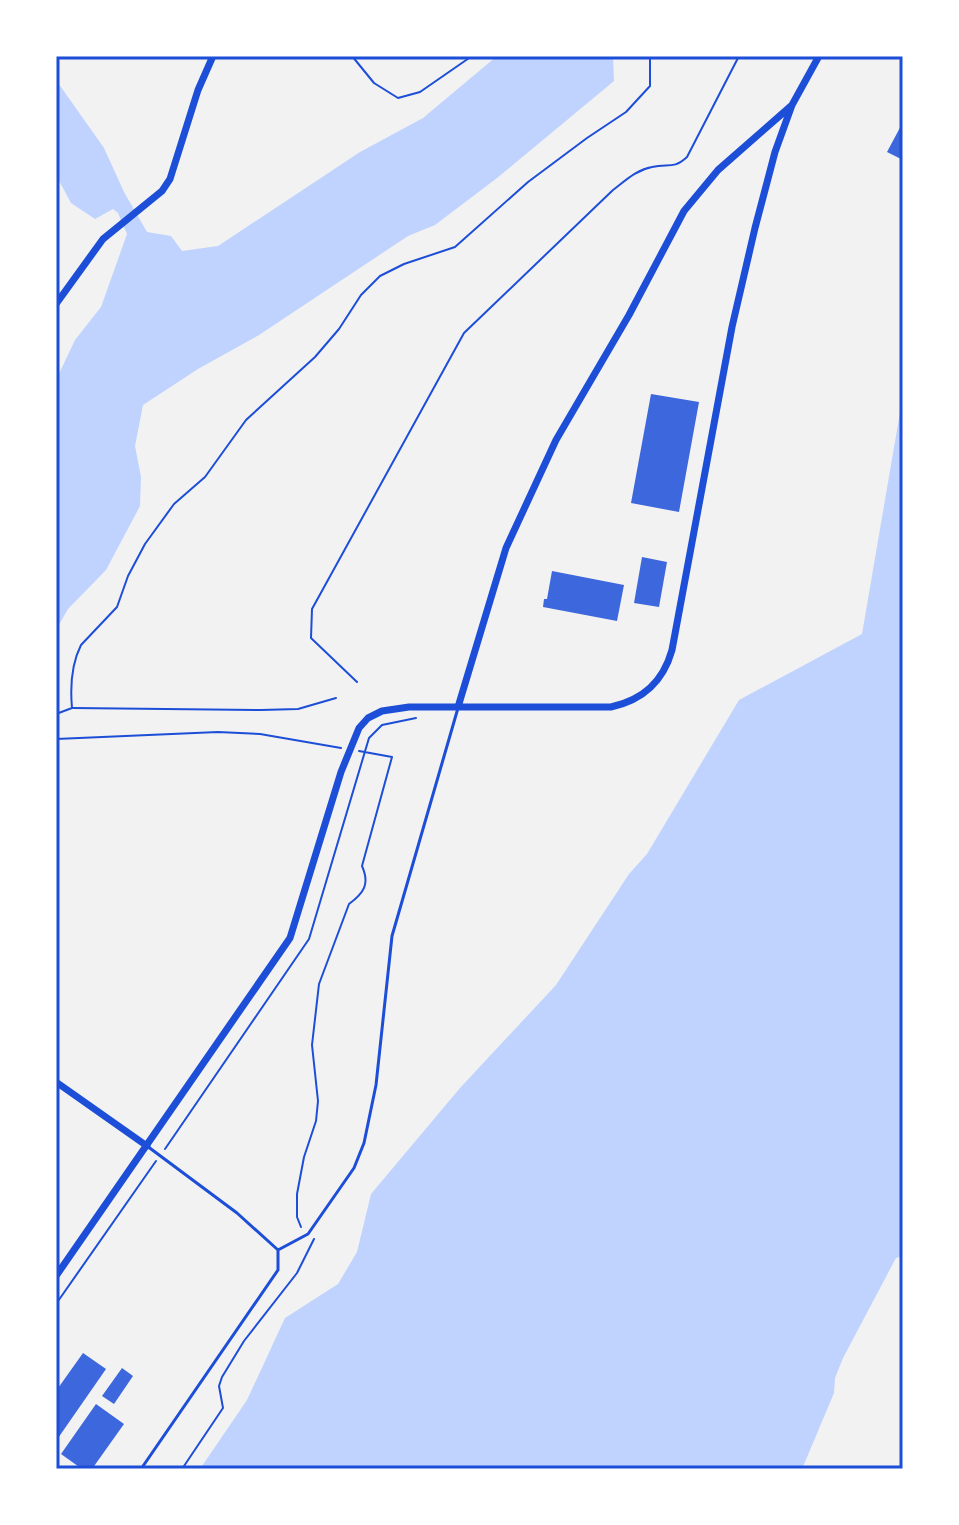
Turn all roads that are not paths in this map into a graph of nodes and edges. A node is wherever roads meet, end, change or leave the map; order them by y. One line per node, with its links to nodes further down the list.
1 (213, 56): 4 (street)
2 (819, 56): 3 (street)
3 (792, 105): 5 (street); 5 (street)
4 (56, 304)
5 (458, 707): 7 (street); 8 (lane)
6 (56, 1082): 7 (street)
7 (147, 1146): 8 (lane); 9 (street)
8 (278, 1250): 10 (lane)
9 (56, 1276)
10 (141, 1469)

